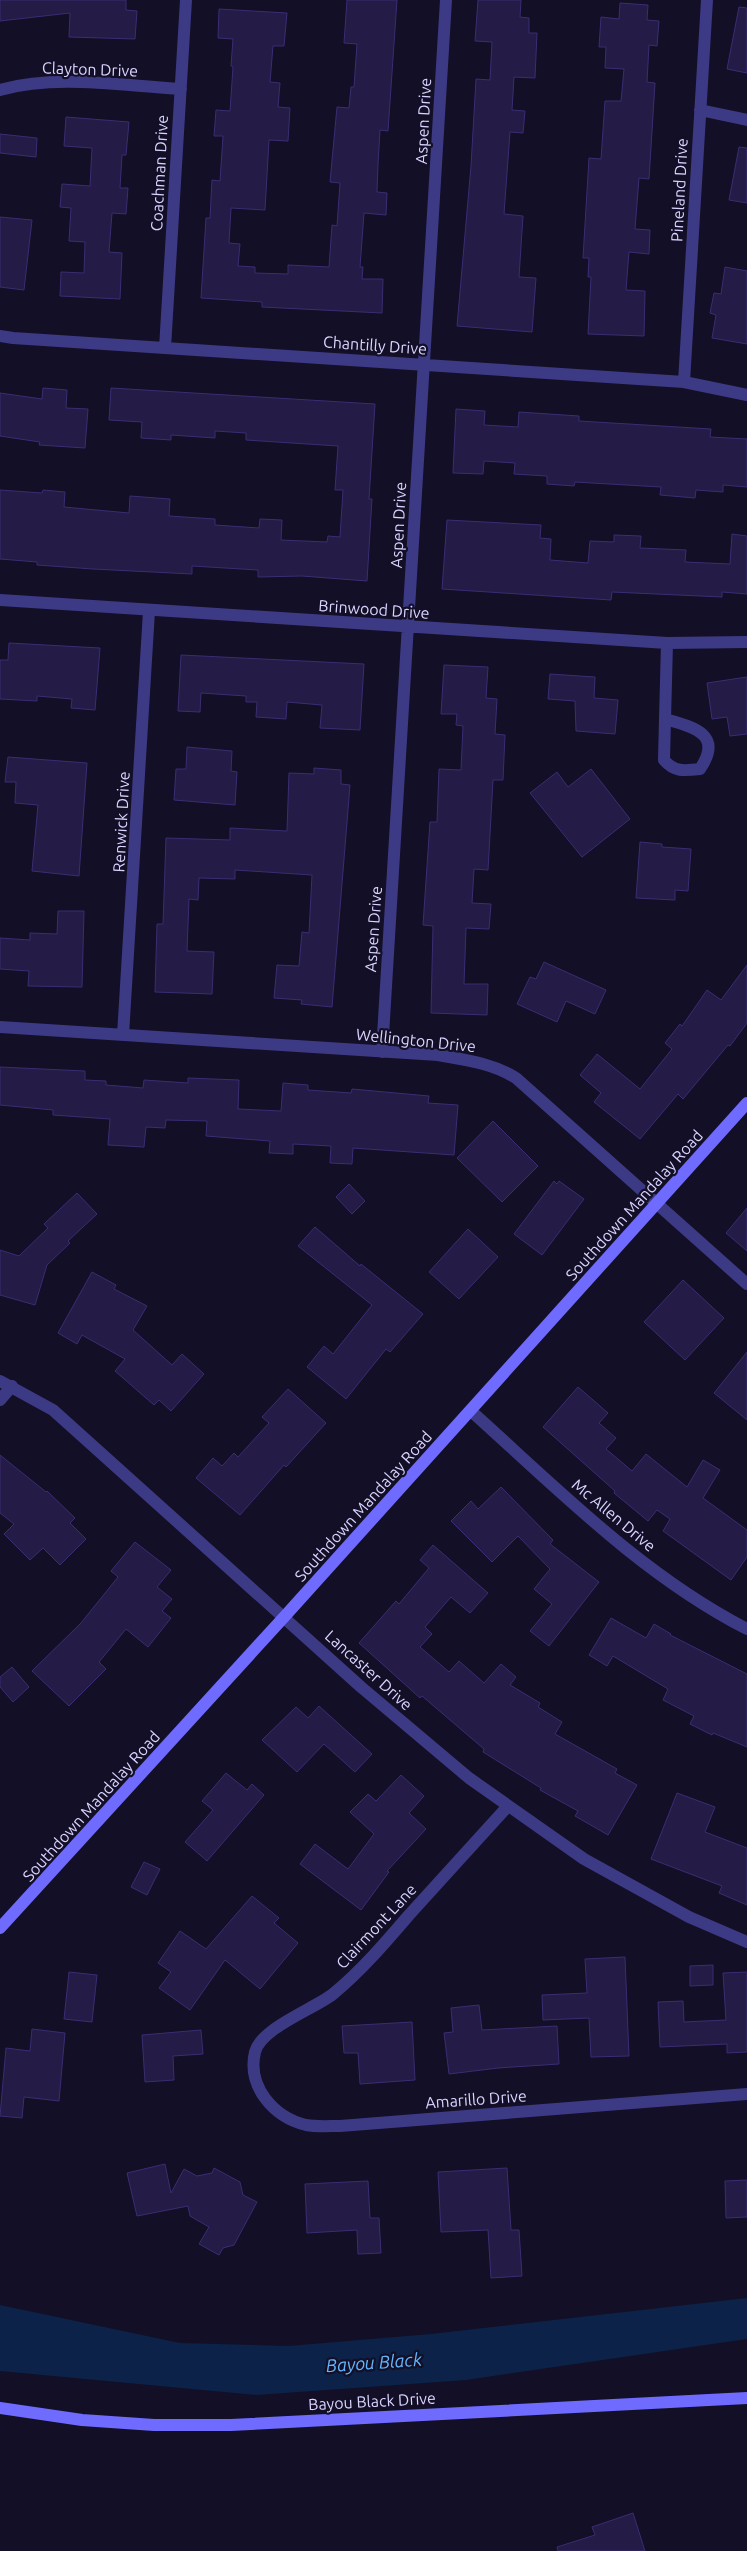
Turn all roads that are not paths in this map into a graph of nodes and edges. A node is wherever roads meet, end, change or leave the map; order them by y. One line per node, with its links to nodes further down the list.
1 (186, 0): 4 (street, Coachman Drive)
2 (446, 0): 10 (street, Aspen Drive)
3 (707, 0): 6 (street, Pineland Drive)
4 (181, 89): 5 (street, Clayton Drive); 9 (street, Coachman Drive)
5 (0, 90)
6 (700, 110): 7 (street); 11 (street, Pineland Drive)
7 (747, 120)
8 (0, 336): 9 (street, Chantilly Drive)
9 (165, 348): 10 (street, Chantilly Drive)
10 (424, 365): 11 (street, Chantilly Drive); 15 (street, Aspen Drive)
11 (684, 382): 12 (street, Chantilly Drive)
12 (747, 395)
13 (0, 600): 14 (street, Brinwood Drive)
14 (149, 612): 15 (street, Brinwood Drive); 20 (street, Renwick Drive)
15 (408, 627): 17 (street, Brinwood Drive); 21 (street, Aspen Drive)
16 (747, 642): 17 (street, Brinwood Drive)
17 (667, 643): 18 (street)
18 (665, 719): 18 (street)
19 (0, 1027): 20 (street, Wellington Drive)
20 (123, 1035): 21 (street, Wellington Drive)
21 (382, 1052): 23 (street, Wellington Drive)
22 (747, 1103): 23 (street, Southdown Mandalay Road)
23 (657, 1204): 24 (street, Wellington Drive); 27 (street, Southdown Mandalay Road)
24 (747, 1284)
25 (6, 1384): 26 (street); 28 (street, Lancaster Drive)
26 (0, 1400)
27 (471, 1411): 28 (street, Southdown Mandalay Road); 29 (street, Mc Allen Drive)
28 (285, 1616): 30 (street, Lancaster Drive); 31 (street, Southdown Mandalay Road)
29 (747, 1629)
30 (508, 1806): 32 (street, Lancaster Drive); 33 (street, Clairmont Lane)
31 (0, 1928)
32 (747, 1942)
33 (255, 2052): 34 (street, Amarillo Drive)
34 (747, 2094)
35 (747, 2398): 36 (street, Bayou Black Drive)
36 (0, 2408)

